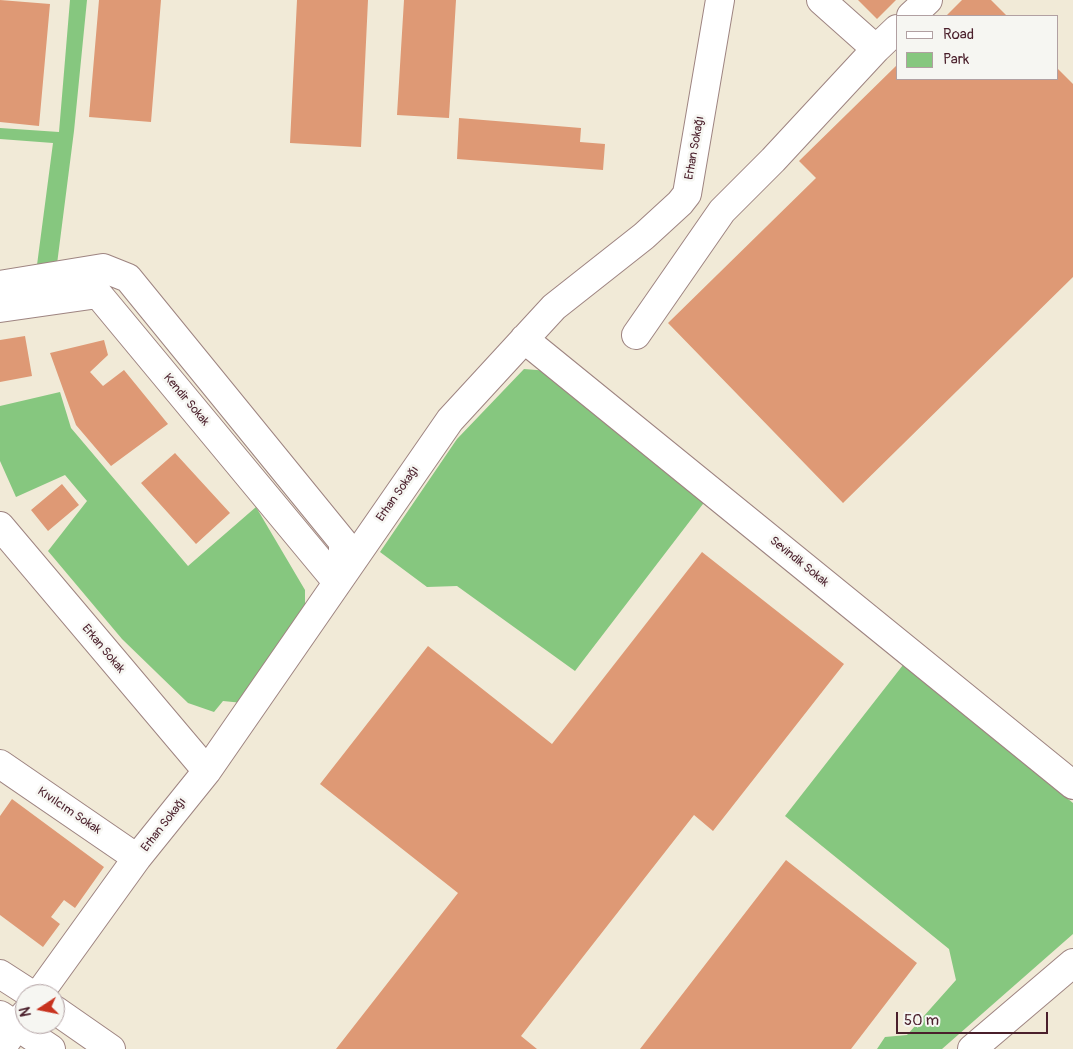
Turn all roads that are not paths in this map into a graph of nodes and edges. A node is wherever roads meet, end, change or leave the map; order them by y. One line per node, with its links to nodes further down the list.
1 (720, 0): 10 (street, Erhan Sokağı)
2 (821, 0): 6 (street)
3 (928, 0): 4 (street)
4 (912, 15)
5 (896, 30): 6 (street)
6 (876, 49): 9 (street)
7 (0, 285): 12 (street)
8 (0, 308): 12 (street, Kendir Sokak)
9 (636, 335)
10 (524, 339): 12 (street, Erhan Sokağı); 15 (street, Sevindik Sokak)
11 (0, 526): 14 (street, Erkan Sokak)
12 (343, 572): 14 (street, Erhan Sokağı)
13 (0, 764): 16 (street, Kıvılcım Sokak)
14 (207, 771): 16 (street, Erhan Sokağı)
15 (1073, 785)
16 (137, 858): 20 (street, Erhan Sokağı)
17 (1073, 963): 26 (street)
18 (0, 974): 19 (street)
19 (16, 984)
20 (46, 984)
21 (65, 1017): 25 (street)
22 (14, 1018): 23 (street); 24 (street)
23 (1, 1049)
24 (51, 1049)
25 (110, 1049)
26 (972, 1049)

